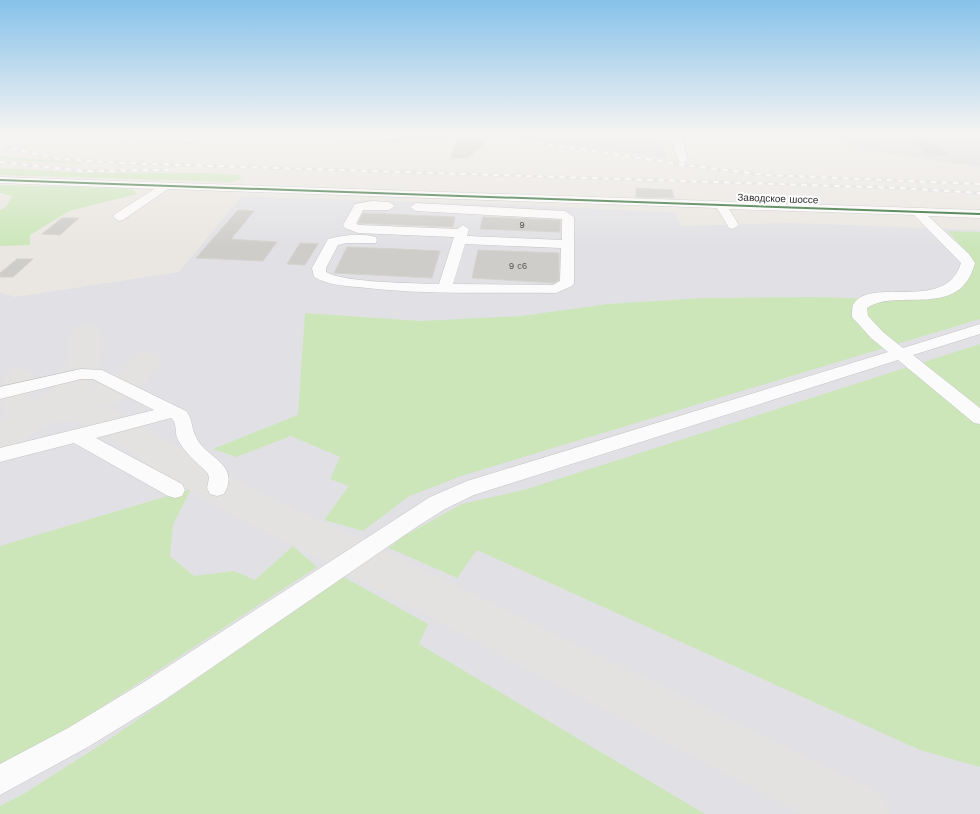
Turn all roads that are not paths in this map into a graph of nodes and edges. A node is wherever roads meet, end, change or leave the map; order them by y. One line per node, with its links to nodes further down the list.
1 (0, 180): 2 (street, Заводское шоссе)
2 (164, 187): 3 (street, Заводское шоссе); 10 (street)
3 (365, 193): 4 (street, Заводское шоссе); 5 (street)
4 (474, 197): 5 (street, Заводское шоссе); 7 (street)
5 (592, 201): 6 (street, Заводское шоссе)
6 (720, 204): 8 (street, Заводское шоссе); 11 (street)
7 (469, 210): 12 (street); 12 (street); 13 (street)
8 (916, 211): 9 (street, Заводское шоссе); 16 (street)
9 (980, 214)
10 (119, 217)
11 (733, 225)
12 (460, 240): 13 (street); 14 (street); 14 (street)
13 (568, 244): 14 (street)
14 (445, 287)
15 (980, 329): 16 (street)
16 (899, 354): 19 (street); 24 (street)
17 (0, 393): 18 (street)
18 (175, 411): 20 (street); 22 (street)
19 (980, 418)
20 (77, 436): 21 (street); 23 (street)
21 (0, 455)
22 (217, 488)
23 (175, 490)
24 (0, 780)

